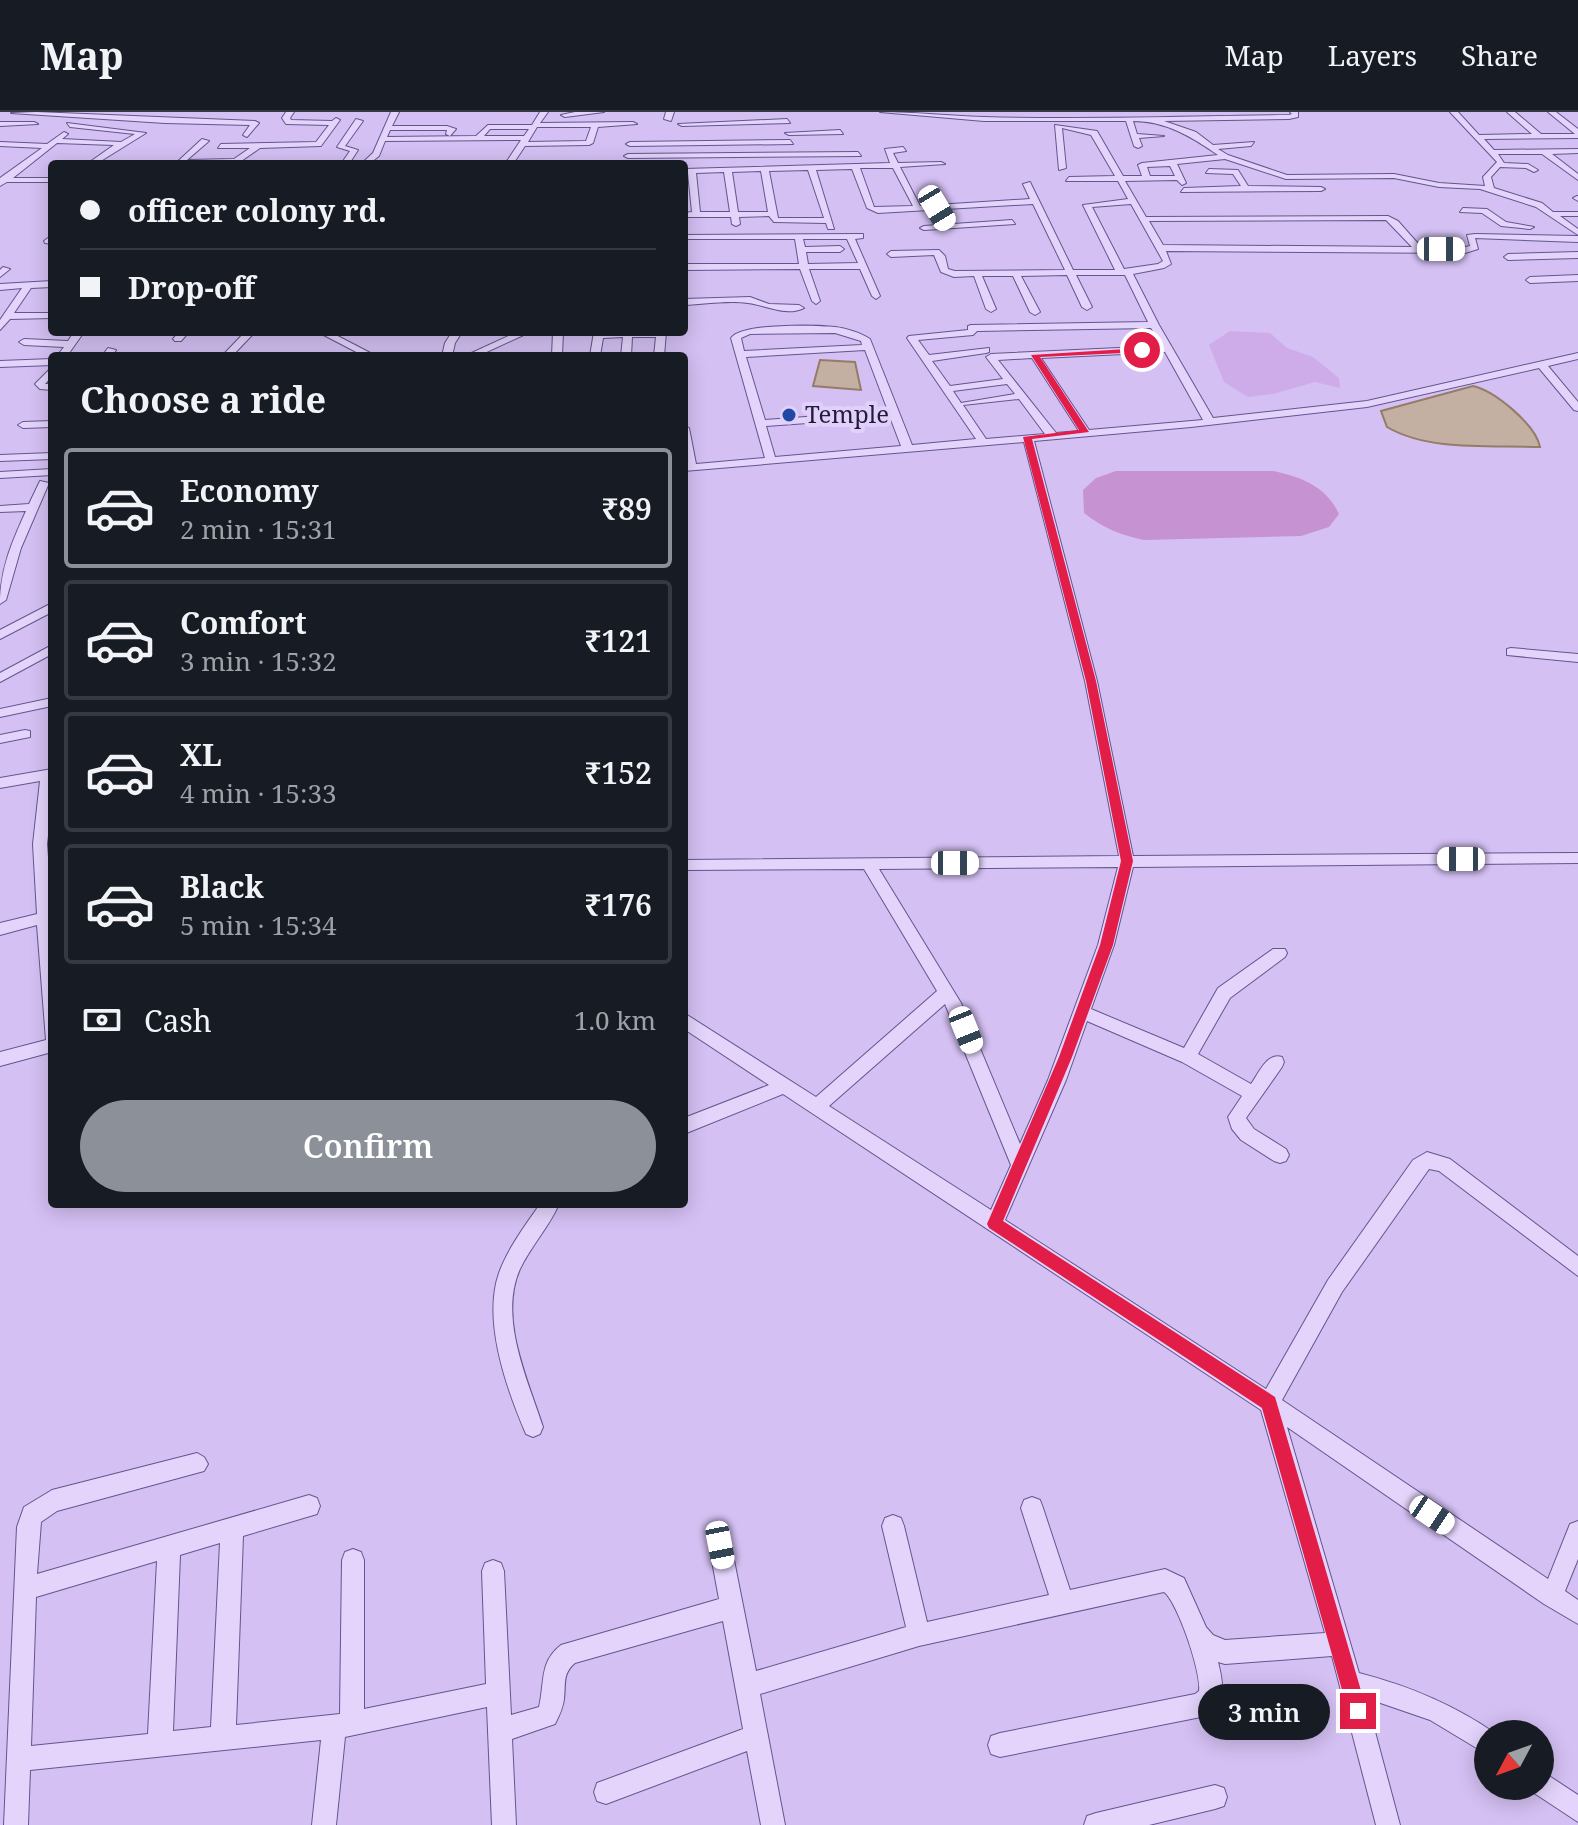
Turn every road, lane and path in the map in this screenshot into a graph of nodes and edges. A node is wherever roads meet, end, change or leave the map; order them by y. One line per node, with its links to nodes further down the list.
1 (282, 112): 2 (street)
2 (290, 112): 27 (street)
3 (395, 112): 39 (street)
4 (600, 112): 25 (street)
5 (634, 112): 32 (street)
6 (721, 112): 29 (street)
7 (756, 112): 15 (street)
8 (885, 112): 16 (street); 37 (street)
9 (1294, 112): 19 (street)
10 (1454, 112): 53 (street)
11 (1511, 112): 54 (street)
12 (1552, 112): 50 (street)
13 (15, 113): 14 (street)
14 (63, 113): 21 (street); 34 (street)
15 (742, 113)
16 (928, 114): 23 (street); 35 (street)
17 (1009, 115): 22 (street); 23 (street)
18 (1140, 115): 22 (street); 24 (street)
19 (1224, 115): 24 (street)
20 (786, 117): 29 (street); 49 (street)
21 (165, 118): 45 (street); 48 (street)
22 (1128, 118): 51 (street)
23 (984, 119): 40 (street)
24 (1151, 119): 75 (street)
25 (538, 120): 31 (street); 57 (street); 59 (street)
26 (359, 121): 63 (street)
27 (289, 122): 28 (street); 73 (street)
28 (311, 123): 62 (street); 70 (street)
29 (722, 123): 33 (street)
30 (0, 124): 34 (street)
31 (595, 124): 32 (street); 66 (street)
32 (633, 124): 67 (street)
33 (682, 124)
34 (46, 125): 44 (street); 45 (street)
35 (931, 125)
36 (1037, 126): 38 (street)
37 (888, 127)
38 (1058, 127): 99 (street); 106 (street)
39 (387, 128): 55 (street); 56 (street)
40 (982, 129)
41 (759, 132): 68 (street)
42 (774, 132): 49 (street)
43 (840, 132): 49 (street)
44 (0, 133)
45 (142, 133): 61 (street)
46 (64, 134): 65 (street)
47 (1239, 134): 69 (street)
48 (247, 135)
49 (789, 135): 68 (street); 85 (street)
50 (1578, 135): 54 (street)
51 (1134, 136): 52 (street); 74 (street)
52 (1160, 136)
53 (1477, 137): 54 (street); 79 (street)
54 (1540, 137)
55 (382, 139): 56 (street); 91 (street)
56 (448, 139): 57 (street)
57 (477, 139): 59 (street)
58 (205, 141): 88 (street)
59 (523, 141): 66 (street); 92 (street)
60 (76, 142): 61 (street); 65 (street); 81 (street)
61 (122, 143): 87 (street)
62 (320, 143): 63 (street); 70 (street)
63 (344, 143): 90 (street)
64 (0, 144): 65 (street)
65 (52, 144): 112 (street)
66 (583, 144): 84 (street)
67 (630, 144): 68 (street); 93 (street)
68 (663, 144)
69 (1251, 144): 75 (street); 78 (street)
70 (294, 145): 73 (street); 82 (street)
71 (221, 146): 72 (street)
72 (258, 146): 73 (street); 89 (street)
73 (269, 146)
74 (1138, 146)
75 (1210, 147): 86 (street)
76 (903, 149): 97 (street)
77 (1578, 151): 80 (street)
78 (1261, 152)
79 (1492, 152): 80 (street); 96 (street)
80 (1545, 152): 109 (street)
81 (59, 154)
82 (289, 154)
83 (858, 154): 85 (street)
84 (580, 155)
85 (792, 155): 93 (street)
86 (1225, 157): 95 (street); 114 (street)
87 (97, 160)
88 (183, 160)
89 (237, 160)
90 (348, 160)
91 (369, 160)
92 (511, 160)
93 (627, 160)
94 (941, 164): 97 (street)
95 (1173, 164): 107 (street); 108 (street)
96 (1500, 165): 101 (street); 117 (street)
97 (896, 166): 98 (street); 125 (street)
98 (856, 168): 100 (street); 125 (street)
99 (1062, 168)
100 (812, 170): 104 (street); 133 (street)
101 (1534, 170)
102 (688, 171): 103 (street); 130 (street)
103 (728, 171): 104 (street); 131 (street)
104 (765, 171): 126 (street)
105 (1209, 171): 115 (street)
106 (1121, 178): 107 (street); 110 (street); 120 (street)
107 (1147, 178): 108 (street)
108 (1179, 178): 115 (street)
109 (1578, 178)
110 (1069, 179)
111 (48, 180): 112 (street)
112 (2, 181)
113 (1027, 184): 119 (street)
114 (1446, 186): 117 (street); 137 (street)
115 (1246, 188): 116 (street)
116 (1321, 189)
117 (1490, 189): 122 (street)
118 (957, 192): 123 (street)
119 (1035, 201): 123 (street); 156 (street)
120 (1134, 201): 132 (street); 155 (street)
121 (1504, 204): 122 (street)
122 (1535, 204): 127 (street)
123 (965, 206): 124 (street)
124 (937, 208): 125 (street); 135 (street)
125 (918, 209)
126 (772, 214): 131 (street); 133 (street)
127 (1553, 214): 128 (street); 137 (street)
128 (1578, 214)
129 (688, 215): 130 (street)
130 (696, 215): 131 (street)
131 (734, 215): 140 (street)
132 (1144, 219): 143 (street); 145 (street)
133 (829, 221): 138 (street)
134 (1012, 222): 135 (street)
135 (948, 226): 136 (street)
136 (924, 228)
137 (1576, 233): 145 (street)
138 (836, 236): 141 (street); 144 (street); 152 (street)
139 (688, 237): 140 (street)
140 (740, 237): 141 (street)
141 (799, 237): 146 (street)
142 (901, 242): 147 (street)
143 (1160, 248): 145 (street); 155 (street)
144 (840, 249): 146 (street); 151 (street)
145 (1418, 249)
146 (801, 250): 154 (street)
147 (908, 253): 148 (street); 157 (street)
148 (891, 254)
149 (1578, 255): 150 (street)
150 (1508, 257)
151 (843, 266): 152 (street); 154 (street)
152 (863, 266): 164 (street)
153 (688, 267): 154 (street)
154 (804, 267): 165 (street)
155 (1124, 272): 156 (street); 173 (street)
156 (1069, 273): 158 (street); 167 (street)
157 (977, 274): 158 (street); 169 (street)
158 (1016, 274): 170 (street)
159 (1578, 278): 160 (street)
160 (1530, 280)
161 (48, 284): 163 (street)
162 (0, 287): 163 (street)
163 (27, 287): 171 (street)
164 (876, 296)
165 (816, 301)
166 (688, 302): 168 (street)
167 (1087, 307)
168 (799, 308)
169 (991, 309)
170 (1035, 312)
171 (8, 316): 172 (street); 174 (street)
172 (48, 316)
173 (1154, 325): 175 (street); 184 (street)
174 (0, 327)
175 (970, 327): 191 (street); 213 (street)
176 (777, 331): 183 (street); 189 (street); 190 (street)
177 (76, 336): 182 (street)
178 (246, 336): 186 (street)
179 (331, 336): 187 (street)
180 (516, 336): 188 (street)
181 (24, 342): 182 (street)
182 (71, 344): 185 (street)
183 (869, 347): 189 (street); 205 (street)
184 (1168, 349): 192 (street); 206 (street)
185 (65, 352)
186 (231, 352)
187 (363, 352)
188 (479, 352)
189 (783, 352): 190 (street)
190 (740, 354): 207 (street)
191 (989, 354): 192 (street); 194 (street); 199 (street)
192 (1035, 355): 210 (street)
193 (1578, 356): 197 (street)
194 (930, 358)
195 (48, 362): 196 (street)
196 (0, 364)
197 (1542, 365): 204 (street); 206 (street)
198 (48, 375): 200 (street)
199 (1010, 381): 201 (street); 202 (street)
200 (48, 387)
201 (952, 388)
202 (1022, 396): 203 (street); 211 (street)
203 (966, 403)
204 (1578, 408)
205 (894, 414): 207 (street); 214 (street)
206 (1210, 422): 210 (street)
207 (760, 423): 217 (street)
208 (48, 424): 209 (street)
209 (23, 425)
210 (1085, 432): 211 (street)
211 (1052, 435): 212 (street)
212 (1028, 437): 213 (street); 242 (street)
213 (982, 440): 214 (street)
214 (907, 447): 217 (street)
215 (48, 456): 216 (street)
216 (0, 458)
217 (771, 460): 218 (street)
218 (688, 468)
219 (48, 473): 220 (street)
220 (0, 475)
221 (48, 475): 222 (street)
222 (33, 507): 223 (street); 224 (street)
223 (0, 509)
224 (15, 548): 225 (street); 226 (street)
225 (0, 549)
226 (3, 580): 227 (street)
227 (0, 600)
228 (48, 609): 229 (street)
229 (0, 635)
230 (1511, 652): 232 (street)
231 (48, 654): 233 (street)
232 (1578, 658)
233 (0, 678)
234 (48, 700): 235 (street)
235 (0, 713)
236 (25, 734): 237 (street)
237 (0, 739)
238 (48, 775): 239 (street)
239 (0, 783)
240 (48, 789): 245 (street)
241 (1578, 858): 242 (street)
242 (1127, 861): 243 (street); 249 (street)
243 (868, 863): 244 (street); 248 (street)
244 (688, 865)
245 (48, 917): 246 (street)
246 (0, 929)
247 (1279, 953): 252 (street)
248 (947, 992): 257 (street); 260 (street)
249 (1082, 1012): 252 (street); 260 (street)
250 (688, 1023): 255 (street)
251 (48, 1046): 253 (street)
252 (1188, 1057): 256 (street)
253 (0, 1059)
254 (1276, 1062): 256 (street)
255 (784, 1086): 257 (street); 258 (street)
256 (1253, 1094): 259 (street)
257 (816, 1107): 262 (street)
258 (688, 1124)
259 (1280, 1155)
260 (1020, 1166): 262 (street)
261 (548, 1208): 265 (street)
262 (994, 1224): 264 (street)
263 (1578, 1267): 264 (street)
264 (1269, 1403): 277 (street); 283 (street)
265 (533, 1427)
266 (197, 1464): 276 (street)
267 (309, 1506): 270 (street)
268 (1032, 1508): 278 (street)
269 (893, 1526): 281 (street)
270 (232, 1529): 273 (street); 291 (street)
271 (1578, 1532): 277 (street)
272 (720, 1545): 279 (street)
273 (169, 1547): 276 (street); 292 (street)
274 (353, 1560): 287 (street)
275 (493, 1571): 286 (street)
276 (25, 1589): 294 (street)
277 (1552, 1596): 280 (street)
278 (1063, 1603): 281 (street); 282 (street)
279 (731, 1607): 285 (street); 288 (street)
280 (1578, 1613)
281 (919, 1635): 285 (street)
282 (1202, 1643): 283 (street); 293 (street)
283 (1340, 1644): 284 (street)
284 (1350, 1682): 289 (street); 304 (street)
285 (746, 1686): 290 (street)
286 (498, 1693): 287 (street); 288 (street)
287 (343, 1726): 291 (street); 300 (street)
288 (500, 1731): 301 (street)
289 (1474, 1734)
290 (756, 1736): 295 (street); 302 (street)
291 (223, 1738): 292 (street)
292 (160, 1745): 294 (street)
293 (1000, 1745)
294 (18, 1759): 299 (street)
295 (606, 1792)
296 (1554, 1792): 298 (street)
297 (1215, 1797): 303 (street)
298 (1578, 1810)
299 (16, 1825)
300 (324, 1825)
301 (504, 1825)
302 (773, 1825)
303 (1096, 1825)
304 (1388, 1825)

